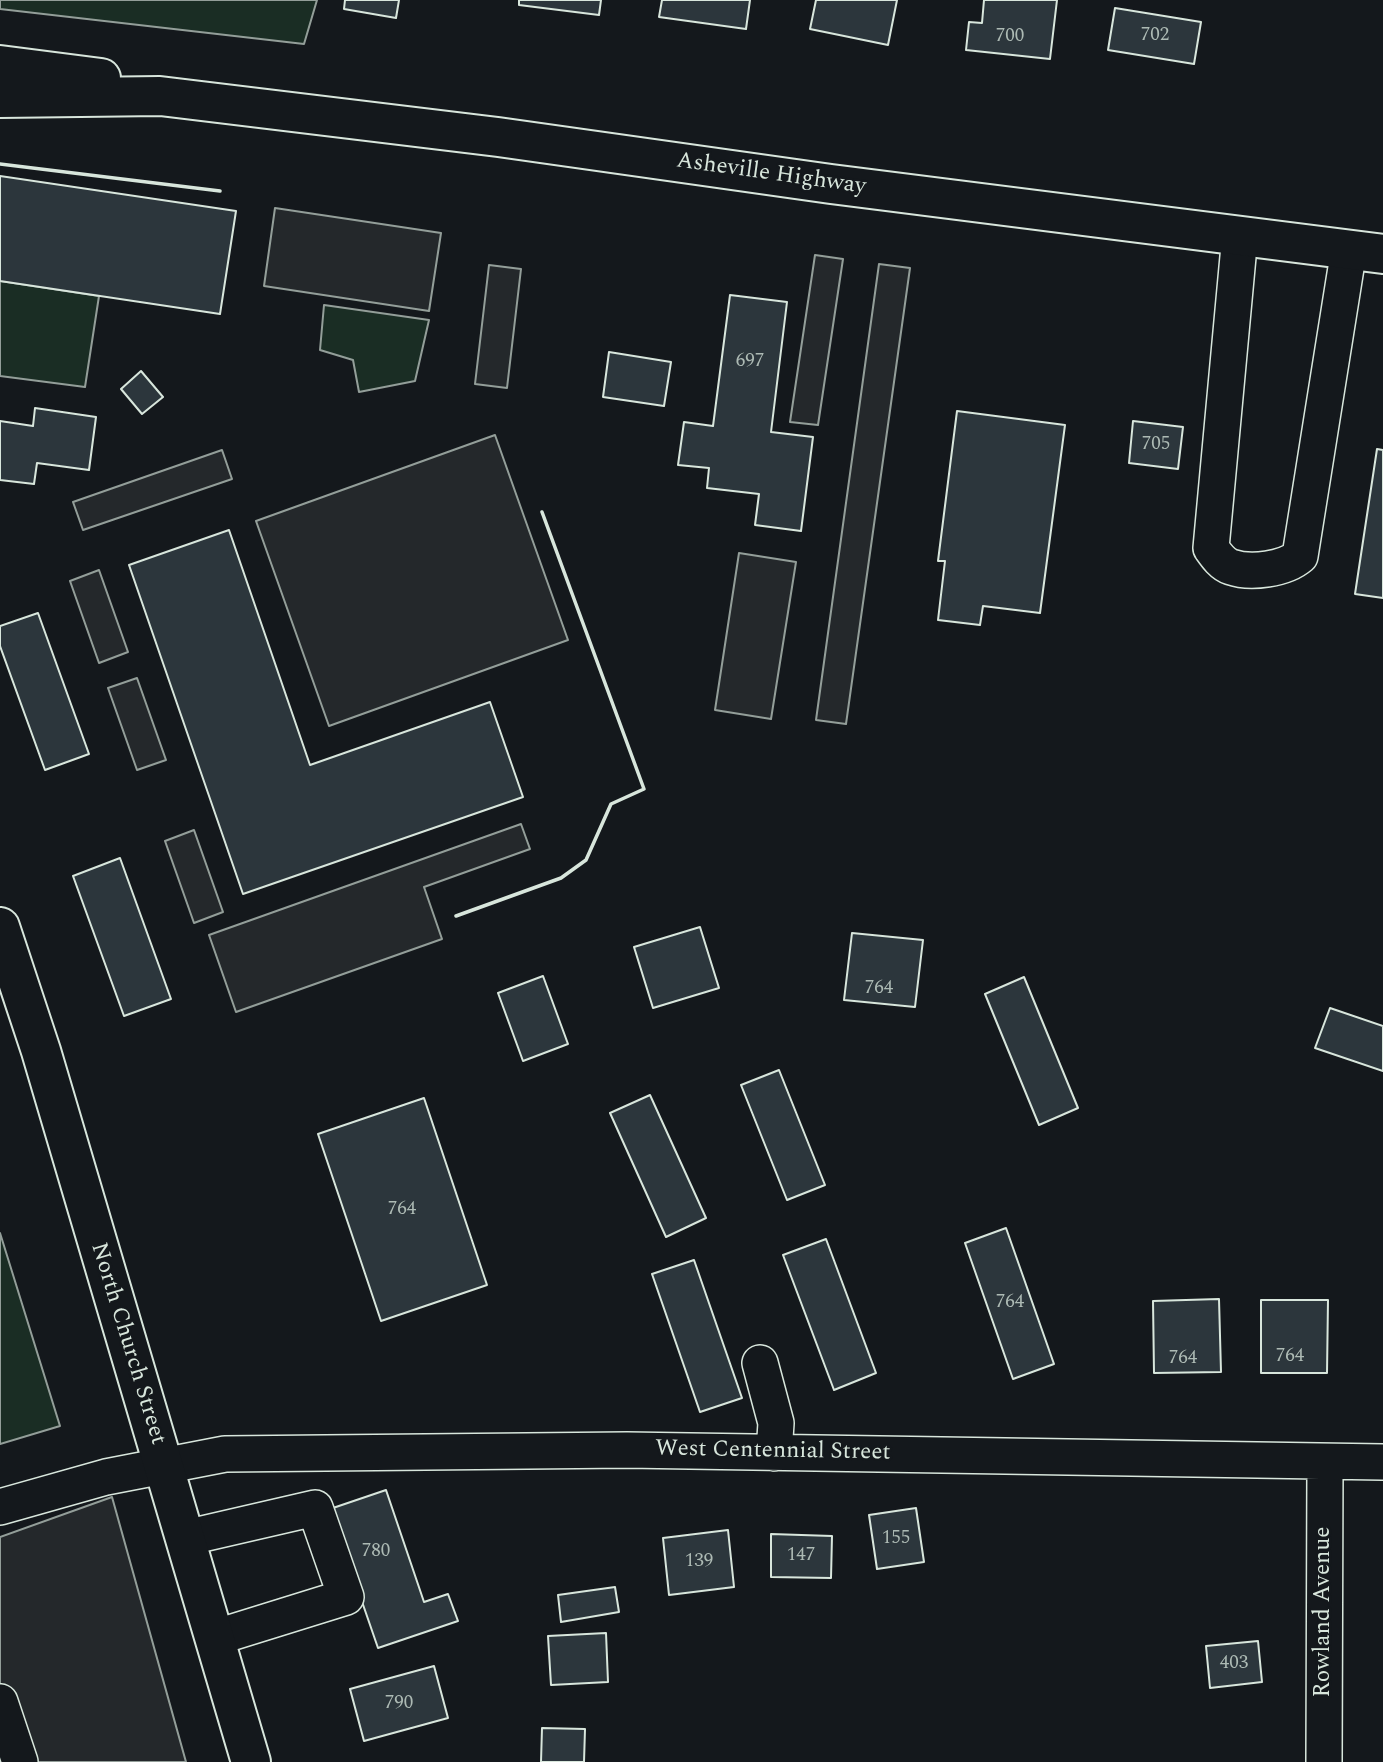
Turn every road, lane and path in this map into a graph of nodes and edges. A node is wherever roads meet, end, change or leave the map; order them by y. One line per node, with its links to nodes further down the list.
1 (0, 65): 2 (main road, Asheville Highway)
2 (160, 96): 3 (main road, Asheville Highway); 4 (main road, Asheville Highway)
3 (0, 99)
4 (1240, 235): 5 (main road, Asheville Highway); 5 (street)
5 (1366, 252)
6 (0, 927): 12 (main road, North Church Street)
7 (760, 1363): 8 (street)
8 (774, 1453): 9 (street, West Centennial Street); 10 (street, West Centennial Street)
9 (298, 1454): 12 (street, West Centennial Street); 14 (street)
10 (1325, 1462): 11 (street, West Centennial Street); 20 (street, Rowland Avenue)
11 (1383, 1462)
12 (163, 1465): 13 (street, West Centennial Street); 15 (main road, North Church Street)
13 (0, 1507)
14 (315, 1508): 15 (street); 16 (street)
15 (185, 1538): 16 (main road, North Church Street)
16 (214, 1639): 19 (main road, North Church Street)
17 (0, 1702): 18 (street)
18 (20, 1762)
19 (251, 1762)
20 (1324, 1762)

